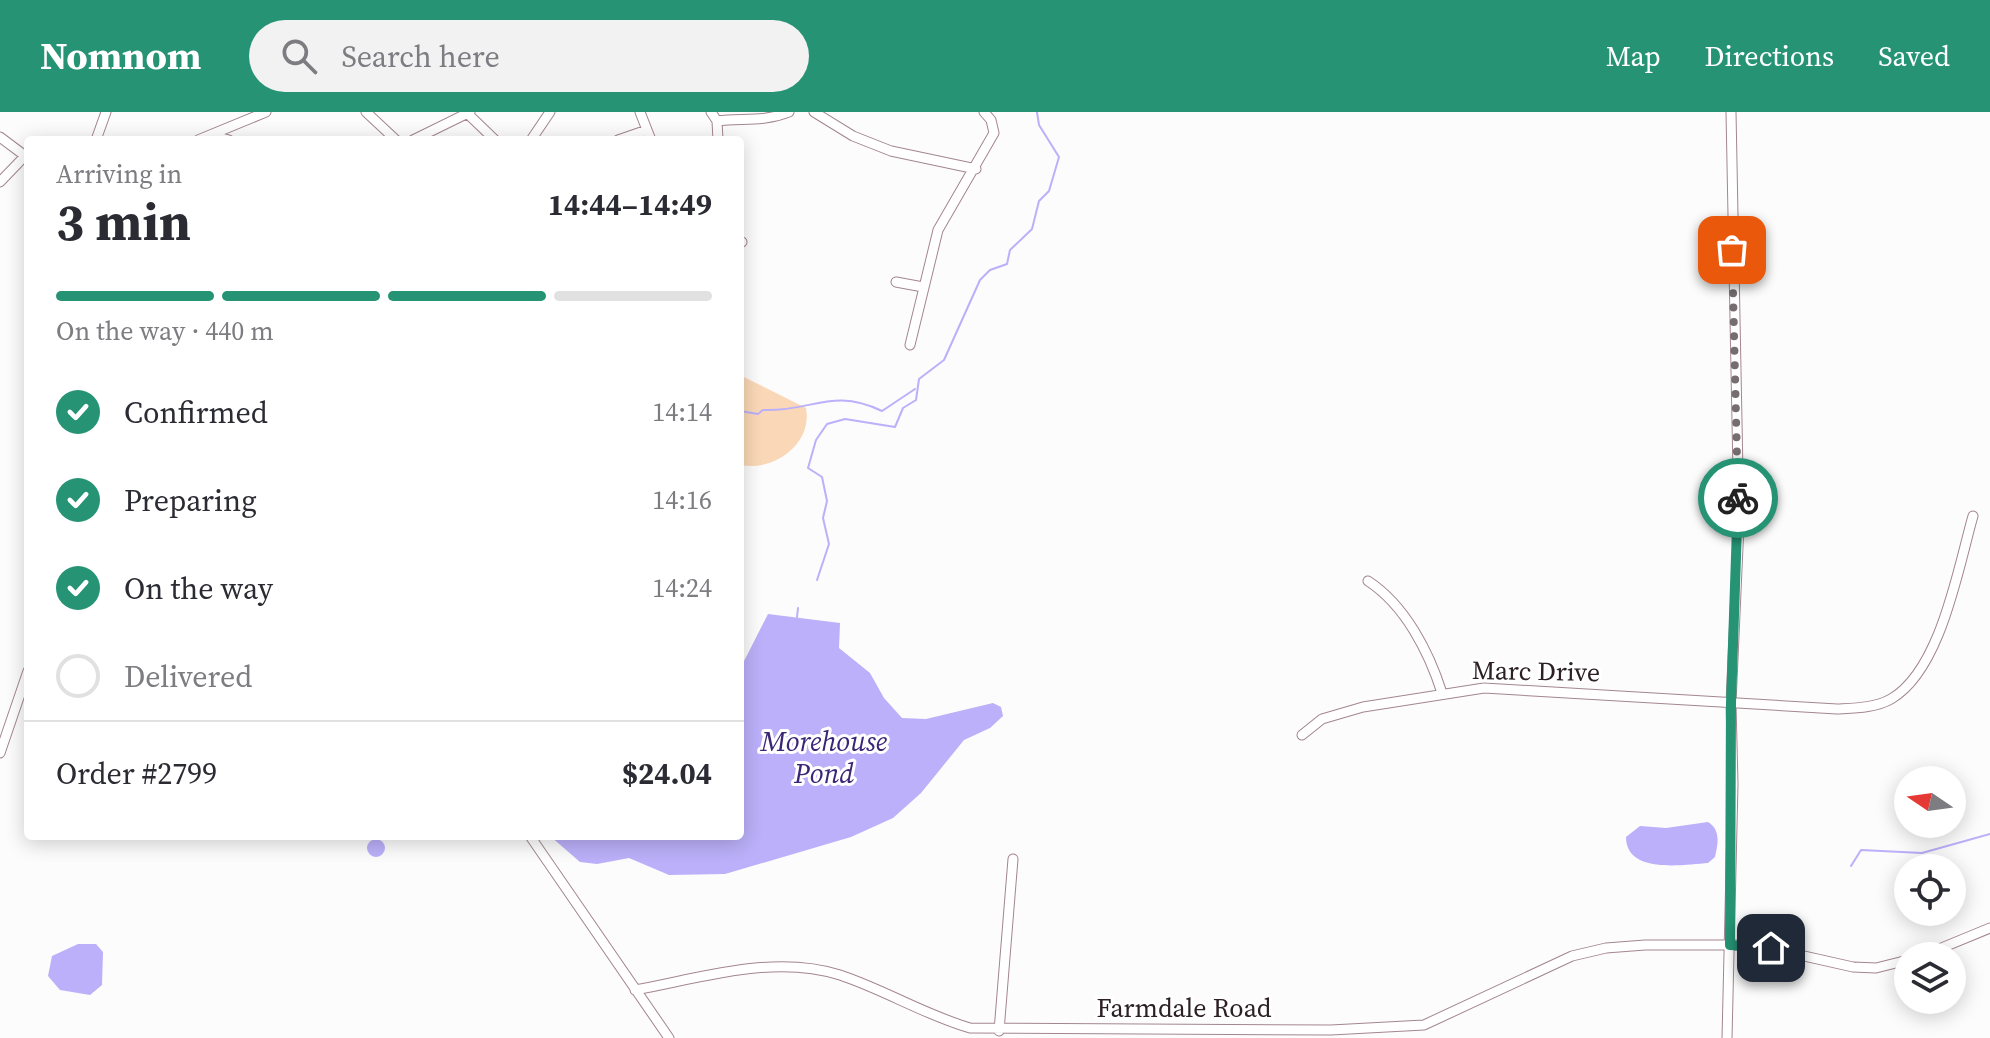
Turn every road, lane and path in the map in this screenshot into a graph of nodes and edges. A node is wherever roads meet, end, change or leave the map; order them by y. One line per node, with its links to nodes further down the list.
1 (106, 112): 13 (street)
2 (266, 112): 14 (street)
3 (366, 112): 15 (street)
4 (550, 112): 18 (street)
5 (640, 112): 12 (street)
6 (789, 112): 11 (street)
7 (814, 112): 23 (street)
8 (984, 112): 23 (street)
9 (1731, 112): 32 (street)
10 (469, 113): 16 (street); 17 (street)
11 (714, 116): 19 (street)
12 (649, 135)
13 (97, 136)
14 (214, 136)
15 (392, 136)
16 (421, 136)
17 (491, 136)
18 (534, 136)
19 (717, 136)
20 (0, 137): 21 (street)
21 (24, 155)
22 (24, 159): 24 (street)
23 (976, 169): 26 (street)
24 (0, 182)
25 (896, 282): 26 (street)
26 (923, 287): 27 (street)
27 (910, 345)
28 (1973, 516): 32 (street, Marc Drive)
29 (1368, 581): 31 (street)
30 (24, 683): 34 (street)
31 (1442, 693): 32 (street, Marc Drive); 33 (street, Marc Drive)
32 (1731, 703): 39 (street)
33 (1302, 735)
34 (0, 753)
35 (533, 840): 41 (street)
36 (1013, 859): 42 (street)
37 (1990, 928): 38 (street)
38 (1956, 942)
39 (1730, 945): 40 (street, Farmdale Road); 42 (street, Farmdale Road); 44 (street)
40 (1894, 964)
41 (635, 990): 42 (street, Farmdale Road); 43 (street)
42 (999, 1031)
43 (669, 1038)
44 (1727, 1038)

